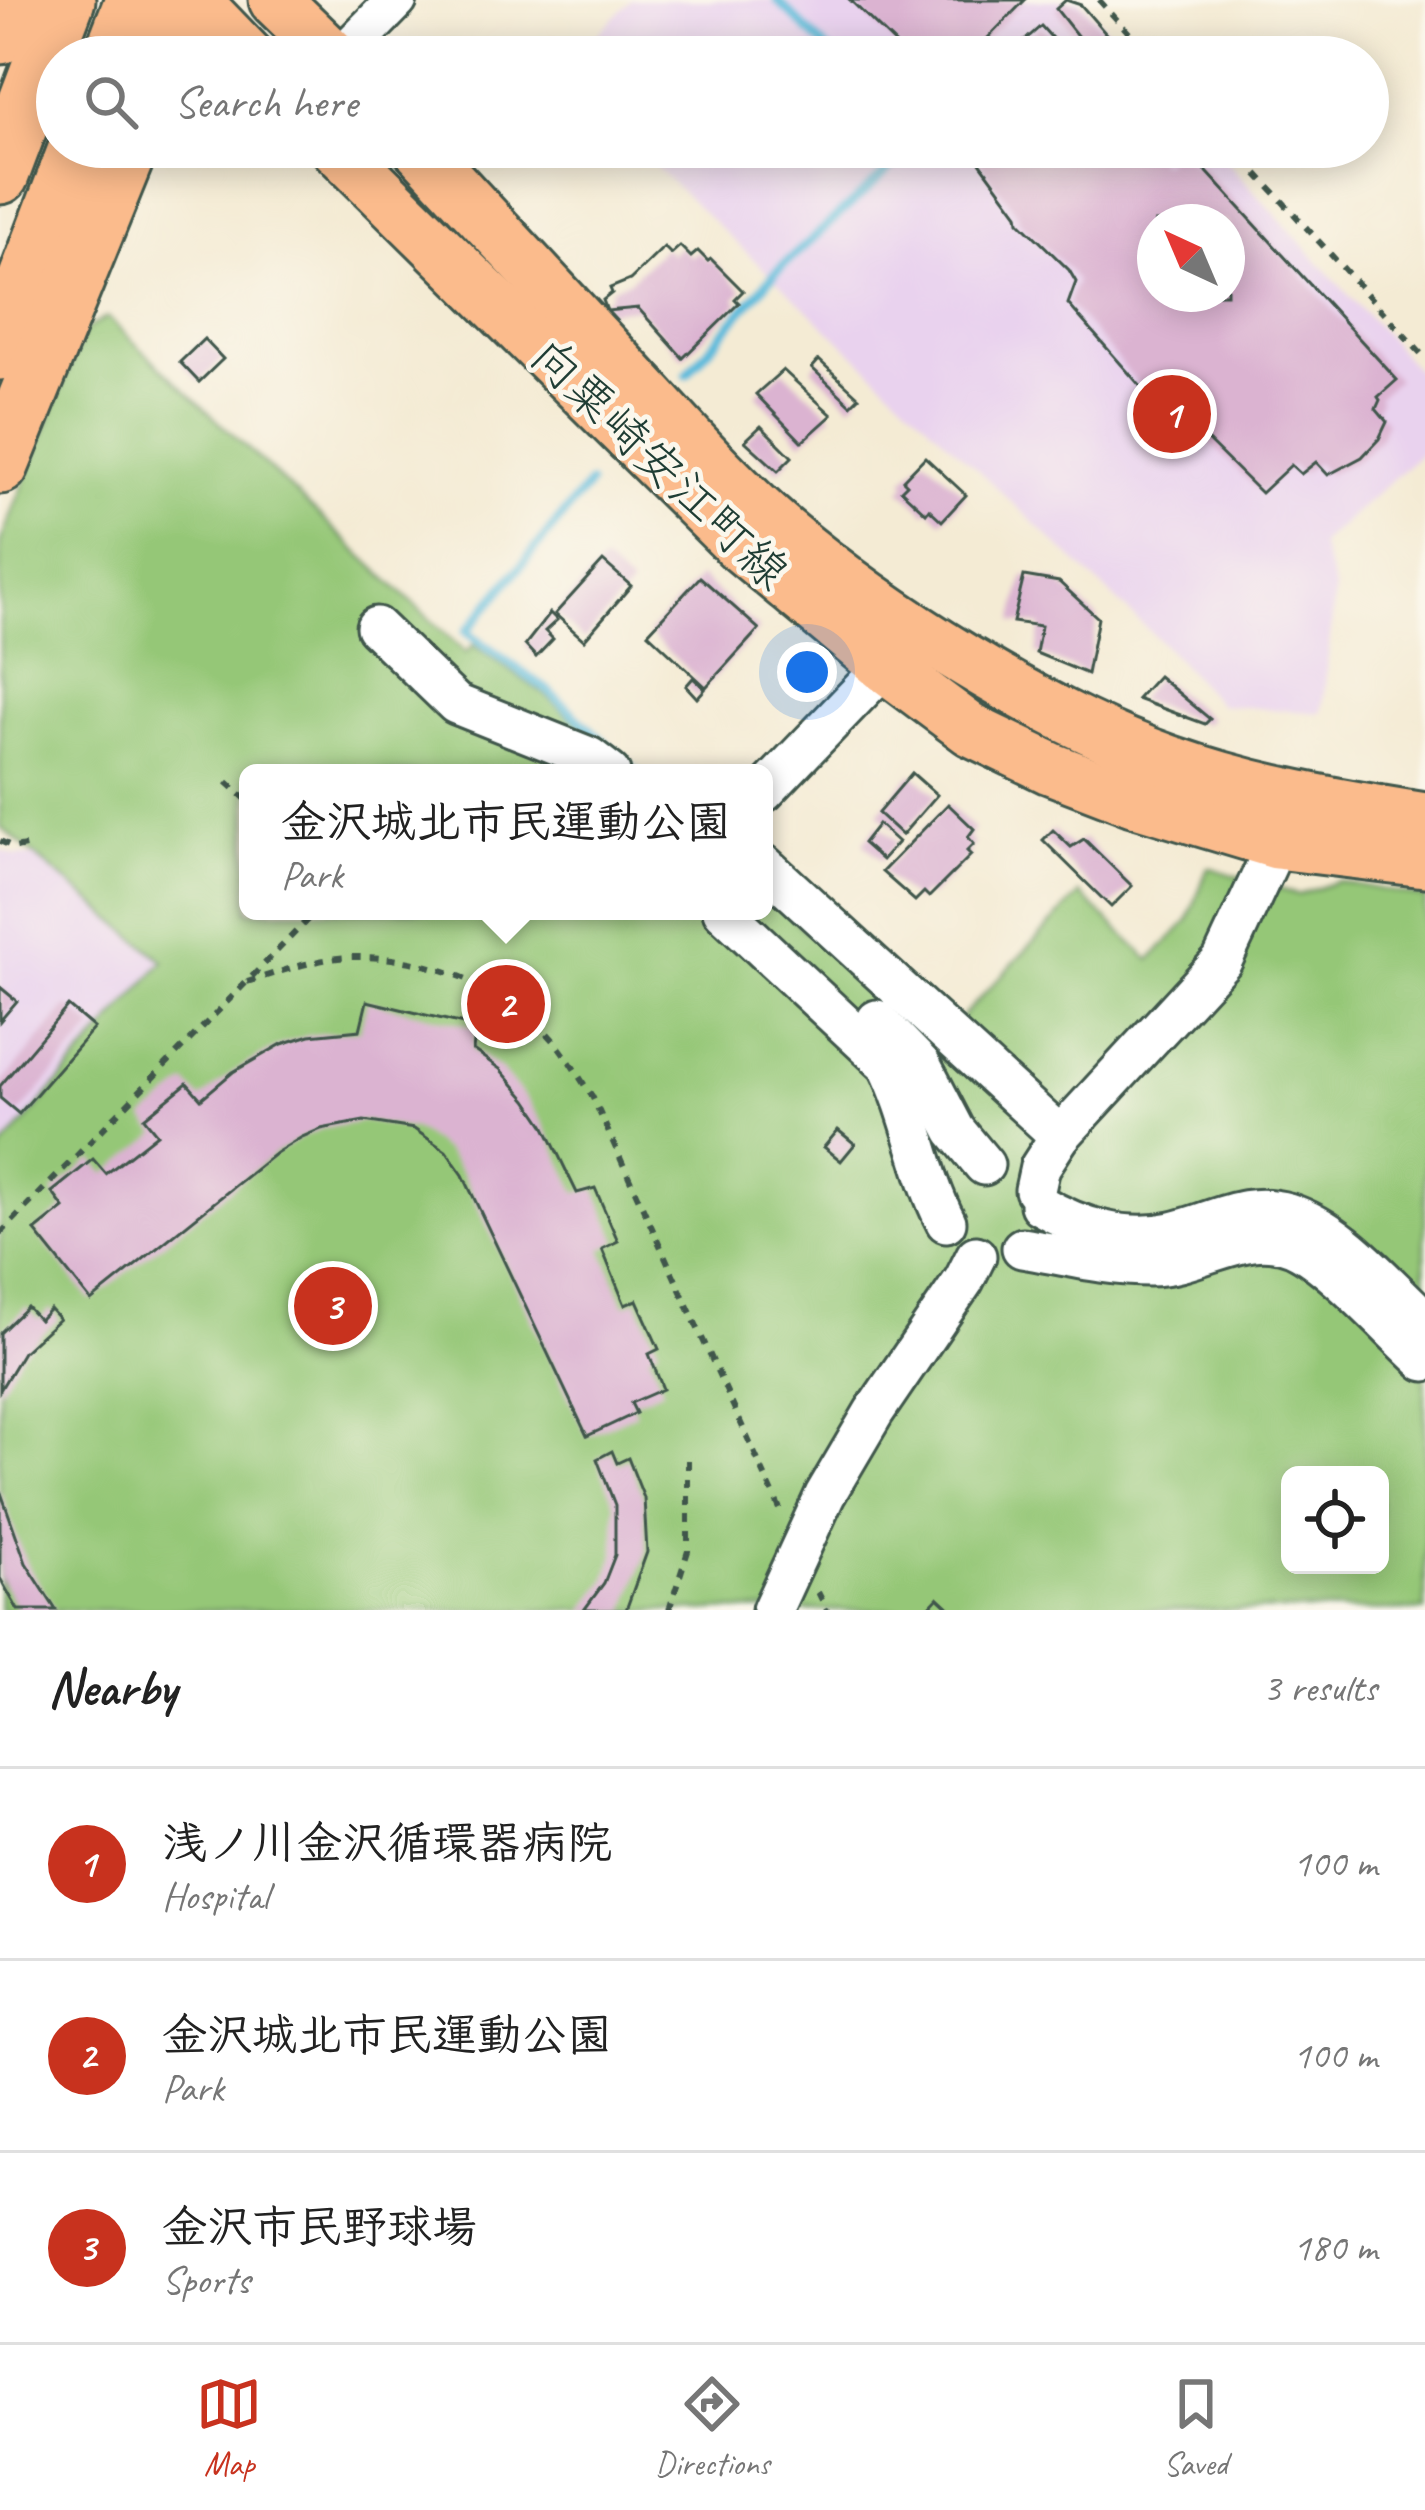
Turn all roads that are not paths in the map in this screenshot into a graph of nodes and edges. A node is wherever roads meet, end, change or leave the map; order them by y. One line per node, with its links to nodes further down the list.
1 (13, 0): 7 (highway)
2 (66, 0): 8 (highway)
3 (134, 0): 9 (highway)
4 (192, 0): 10 (highway); 11 (main road)
5 (275, 0): 12 (main road)
6 (398, 0): 13 (street)
7 (0, 35)
8 (52, 36)
9 (120, 36)
10 (176, 36)
11 (228, 36)
12 (315, 36)
13 (360, 36)
14 (36, 80): 19 (highway)
15 (70, 168): 20 (highway)
16 (120, 168): 21 (highway)
17 (358, 168): 22 (main road, 向粟崎安江町線)
18 (438, 168): 26 (main road, 向粟崎安江町線)
19 (0, 175)
20 (0, 351)
21 (0, 465)
22 (885, 666): 25 (street); 26 (main road, 向粟崎安江町線)
23 (536, 764): 24 (street)
24 (595, 764)
25 (773, 783)
26 (1279, 819): 27 (main road, 向粟崎安江町線); 28 (main road, 向粟崎安江町線); 32 (street)
27 (1425, 819)
28 (1425, 861)
29 (773, 874): 32 (street)
30 (734, 920): 35 (street)
31 (768, 920): 33 (street)
32 (1060, 1136): 34 (street)
33 (984, 1165): 34 (street); 35 (street)
34 (1037, 1197): 36 (street); 38 (street)
35 (946, 1222): 37 (street)
36 (1022, 1248): 37 (street); 39 (street)
37 (976, 1256): 40 (street)
38 (1425, 1320)
39 (1425, 1361)
40 (772, 1610)

